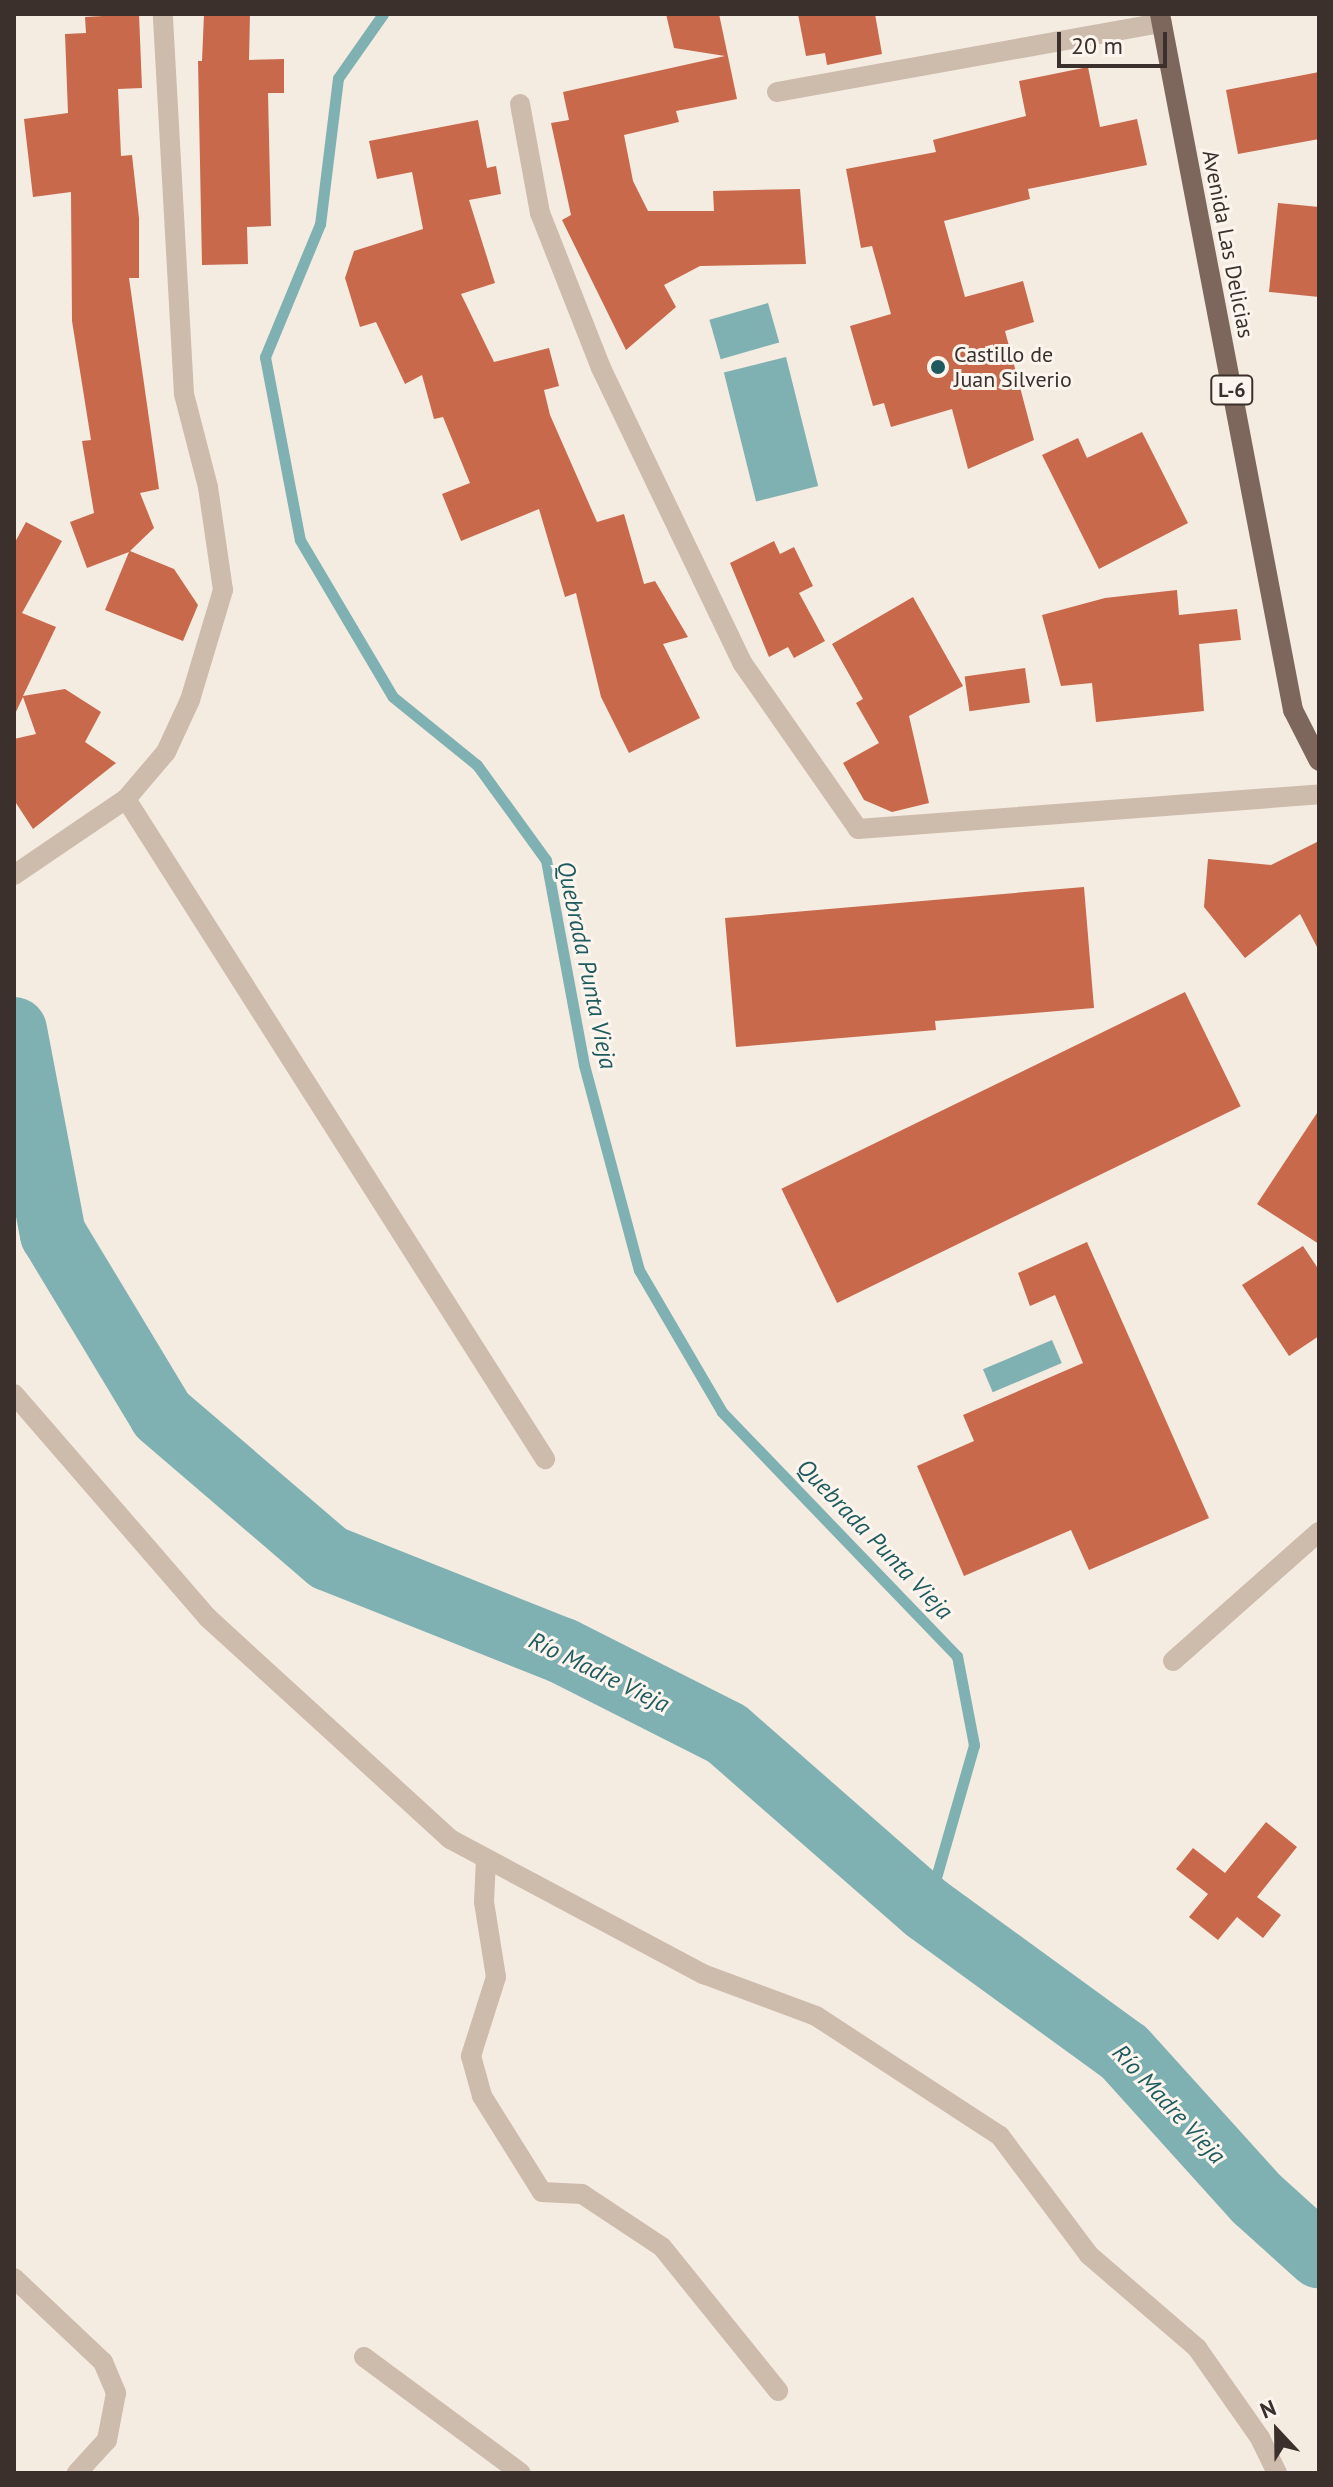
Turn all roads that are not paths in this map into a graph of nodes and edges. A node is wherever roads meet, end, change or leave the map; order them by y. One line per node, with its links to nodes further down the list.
1 (163, 14): 7 (street)
2 (1161, 19): 3 (street); 5 (main road, Avenida Las Delicias / L-6)
3 (777, 92)
4 (520, 104): 6 (street)
5 (1319, 761)
6 (1319, 794)
7 (126, 799): 8 (street); 10 (street)
8 (14, 875)
9 (14, 1394): 13 (street)
10 (545, 1459)
11 (1319, 1532): 12 (street)
12 (1173, 1661)
13 (486, 1859): 16 (street); 19 (street)
14 (14, 2278): 17 (street)
15 (364, 2357): 18 (street)
16 (778, 2391)
17 (77, 2473)
18 (521, 2473)
19 (1277, 2473)

